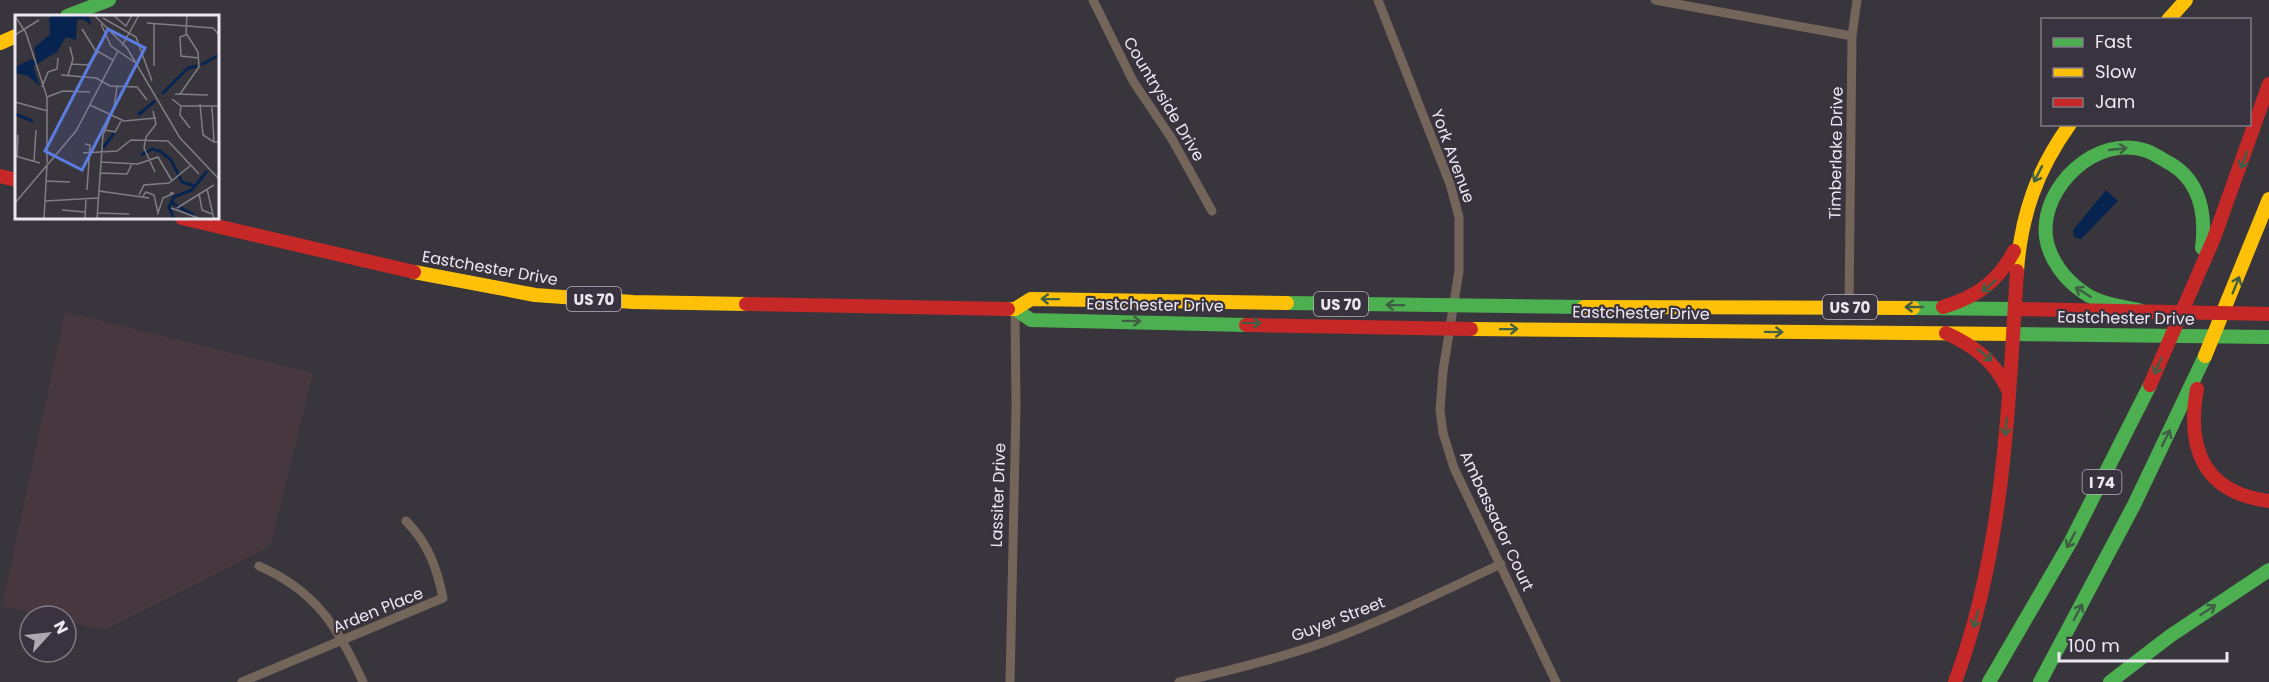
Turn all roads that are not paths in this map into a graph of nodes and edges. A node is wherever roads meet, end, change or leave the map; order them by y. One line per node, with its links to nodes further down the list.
1 (1093, 0): 17 (street, Countryside Drive)
2 (1378, 0): 21 (street, York Avenue)
3 (1655, 0): 10 (street)
4 (1857, 0): 10 (street, Timberlake Drive)
5 (2186, 0): 8 (main road)
6 (106, 1): 7 (main road)
7 (70, 15)
8 (2170, 18)
9 (15, 36): 11 (main road)
10 (1852, 36): 22 (street, Timberlake Drive)
11 (0, 43)
12 (2269, 84): 20 (main road, I 74, one-way to 20)
13 (2069, 126): 19 (main road, one-way to 19)
14 (0, 176): 15 (main road)
15 (15, 180)
16 (2269, 199): 32 (main road, I 74, one-way to 16)
17 (1212, 211)
18 (186, 219): 24 (main road, Eastchester Drive / US 70)
19 (2017, 244): 23 (main road, one-way to 23); 25 (main road)
20 (2198, 274): 26 (main road, one-way to 20); 46 (main road, I 74, one-way to 46)
21 (1454, 306): 22 (main road, Eastchester Drive / US 70); 24 (main road, Eastchester Drive / US 70, one-way to 24); 28 (street, York Avenue)
22 (1849, 307): 23 (main road, Eastchester Drive / US 70, one-way to 22)
23 (1943, 307): 25 (main road, Eastchester Drive / US 70)
24 (1015, 309): 28 (main road, Eastchester Drive / US 70, one-way to 28); 42 (street, Lassiter Drive)
25 (2015, 309): 26 (main road, Eastchester Drive / US 70); 30 (main road)
26 (2139, 310): 27 (main road, Eastchester Drive / US 70)
27 (2268, 314)
28 (1450, 329): 29 (main road, Eastchester Drive / US 70, one-way to 29); 36 (street, Ambassador Court)
29 (1946, 333): 30 (main road, Eastchester Drive / US 70); 33 (main road, one-way to 33)
30 (2013, 334): 31 (main road, Eastchester Drive / US 70); 33 (main road)
31 (2265, 338)
32 (2205, 358): 34 (main road); 47 (main road, I 74, one-way to 32)
33 (2008, 392): 45 (main road, one-way to 45)
34 (2269, 501)
35 (406, 521): 39 (street, Arden Place)
36 (1501, 564): 43 (street, Guyer Street); 44 (street, Ambassador Court)
37 (259, 566): 39 (street)
38 (2269, 570): 48 (main road, one-way to 38)
39 (343, 639): 40 (street, Arden Place); 41 (street)
40 (242, 682)
41 (363, 682)
42 (1010, 682)
43 (1179, 682)
44 (1556, 682)
45 (1955, 682)
46 (1989, 682)
47 (2040, 682)
48 (2110, 682)

